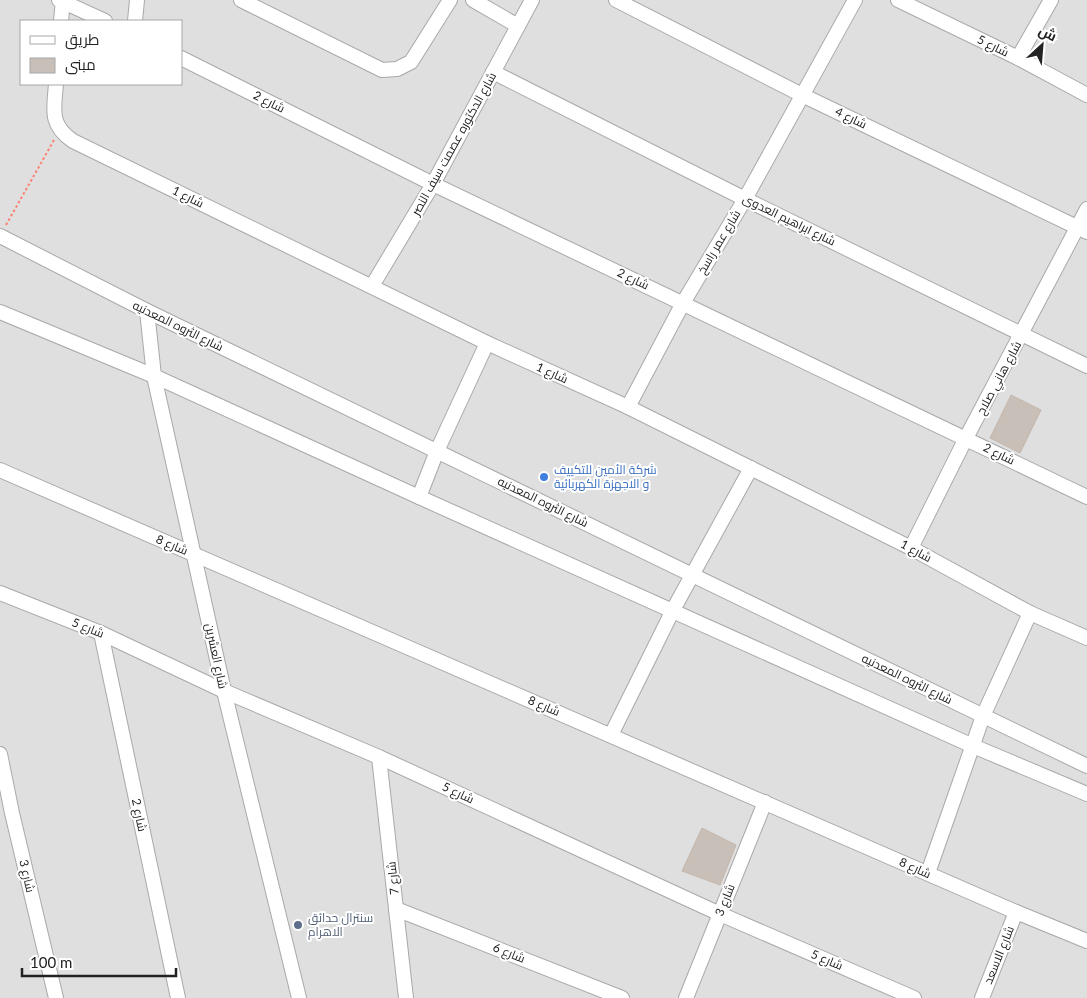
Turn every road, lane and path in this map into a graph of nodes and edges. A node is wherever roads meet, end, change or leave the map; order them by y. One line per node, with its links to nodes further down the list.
1 (137, 0): 13 (street)
2 (241, 0): 3 (street)
3 (450, 0)
4 (473, 0): 14 (street)
5 (532, 0): 14 (street, شارع الدكتوره عصمت سيف النصر)
6 (616, 0): 19 (street, شارع 4)
7 (855, 0): 19 (street, شارع عمر راسخ)
8 (898, 0): 16 (street, شارع 5)
9 (1051, 0): 16 (street)
10 (61, 1): 11 (street); 12 (street)
11 (61, 20)
12 (103, 20)
13 (135, 20)
14 (518, 26): 17 (street, شارع الدكتوره عصمت سيف النصر)
15 (182, 58): 22 (street, شارع 2)
16 (1018, 58): 20 (street, شارع 5)
17 (493, 72): 22 (street, شارع الدكتوره عصمت سيف النصر); 23 (street, شارع ابراهيم العدوى)
18 (56, 85): 21 (street)
19 (802, 95): 23 (street, شارع عمر راسخ); 25 (street, شارع 4)
20 (1087, 95)
21 (59, 129): 26 (path); 27 (street, شارع 1)
22 (433, 184): 27 (street, شارع الدكتوره عصمت سيف النصر); 28 (street, شارع 2)
23 (745, 199): 28 (street, شارع عمر راسخ); 31 (street, شارع ابراهيم العدوى)
24 (1087, 209): 25 (street, شارع هاني صلاح)
25 (1082, 230): 31 (street, شارع هاني صلاح)
26 (0, 236): 29 (street, شارع الثروه المعدنيه)
27 (372, 286): 32 (street, شارع 1)
28 (683, 303): 35 (street, شارع عمر راسخ); 36 (street, شارع 2)
29 (147, 311): 34 (street, شارع العشرين); 37 (street, شارع الثروه المعدنيه)
30 (0, 312): 34 (street)
31 (1022, 335): 33 (street, شارع ابراهيم العدوى); 36 (street, شارع هاني صلاح)
32 (487, 343): 35 (street, شارع 1); 37 (street)
33 (1087, 366)
34 (154, 376): 40 (street); 43 (street, شارع العشرين)
35 (628, 407): 38 (street, شارع 1)
36 (966, 438): 41 (street, شارع 2); 42 (street, شارع هاني صلاح)
37 (437, 451): 40 (street); 44 (street, شارع الثروه المعدنيه)
38 (751, 468): 42 (street, شارع 1); 44 (street)
39 (0, 470): 43 (street, شارع 8)
40 (419, 497): 46 (street)
41 (1087, 497)
42 (911, 548): 47 (street, شارع 1)
43 (194, 554): 50 (street, شارع العشرين); 52 (street, شارع 8)
44 (692, 574): 46 (street); 51 (street, شارع الثروه المعدنيه)
45 (0, 593): 48 (street, شارع 5)
46 (673, 610): 52 (street); 53 (street)
47 (1030, 613): 49 (street, شارع 1); 51 (street)
48 (101, 633): 50 (street, شارع 5); 66 (street, شارع 2)
49 (1087, 638)
50 (224, 691): 55 (street, شارع 5); 67 (street, شارع العشرين)
51 (983, 716): 53 (street); 56 (street, شارع الثروه المعدنيه)
52 (612, 735): 58 (street, شارع 8)
53 (973, 746): 57 (street); 60 (street)
54 (0, 754): 59 (street, شارع 3)
55 (379, 757): 61 (street, شارع 7); 63 (street, شارع 5)
56 (1087, 766)
57 (1087, 794)
58 (765, 802): 60 (street, شارع 8); 63 (street, شارع 3)
59 (6, 813): 65 (street, شارع 3)
60 (928, 874): 62 (street, شارع 8)
61 (396, 909): 68 (street, شارع 7); 69 (street, شارع 6)
62 (1016, 912): 64 (street, شارع 8); 72 (street, شارع الاسعد)
63 (720, 914): 70 (street, شارع 3); 71 (street, شارع 5)
64 (1087, 941)
65 (56, 998)
66 (178, 998)
67 (299, 998)
68 (406, 998)
69 (622, 998)
70 (686, 998)
71 (914, 998)
72 (982, 998)

